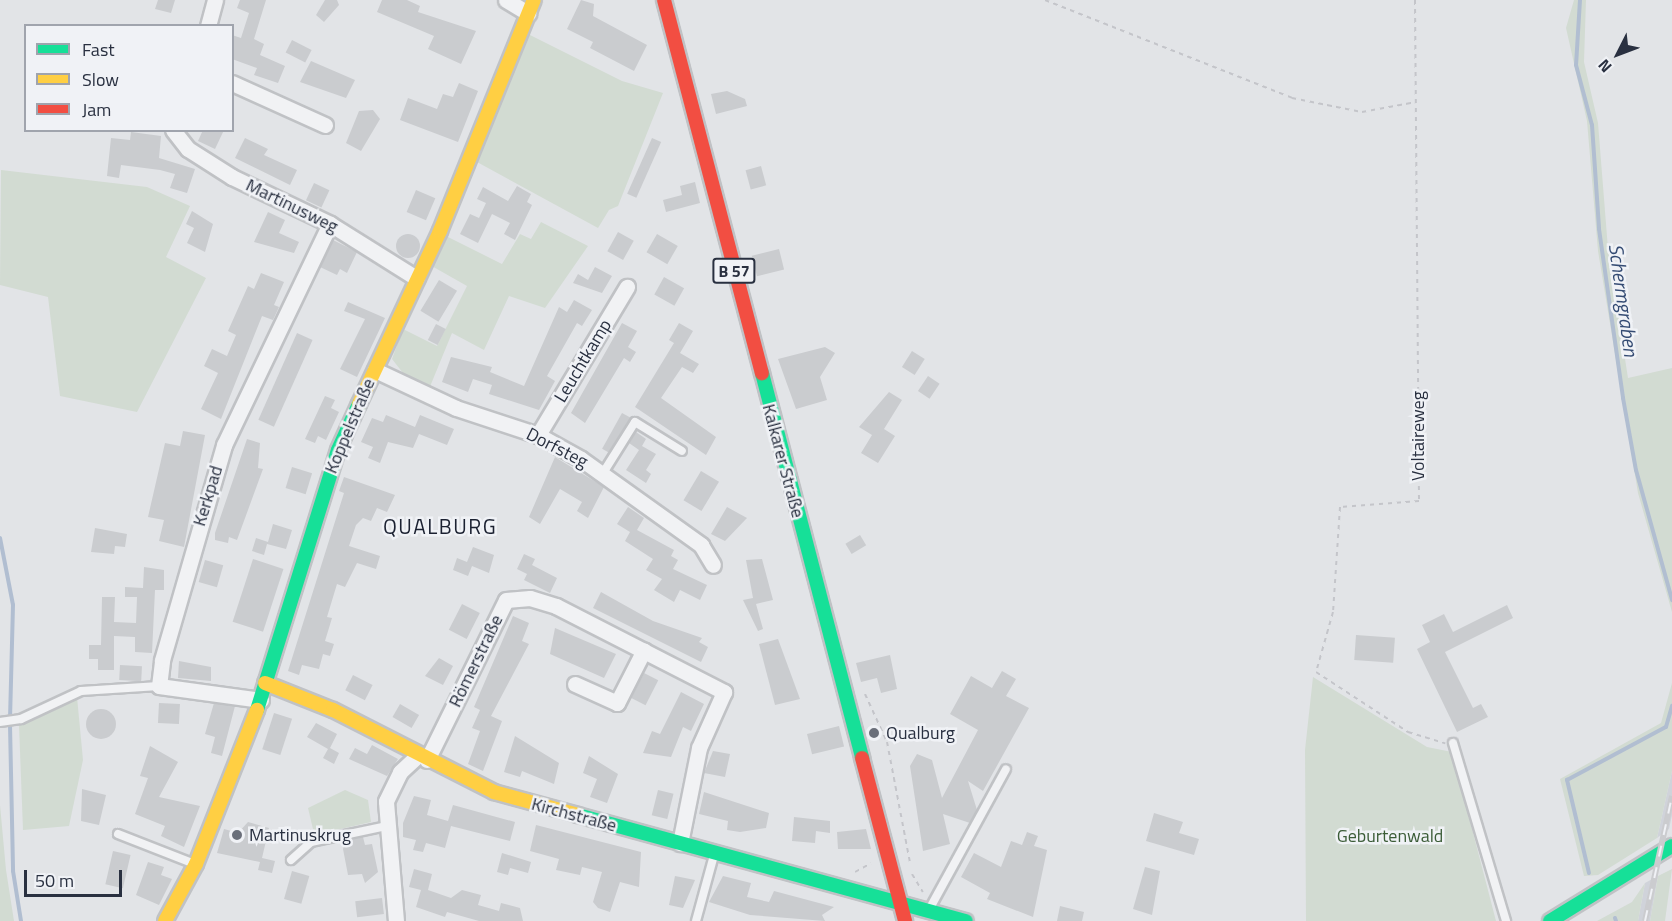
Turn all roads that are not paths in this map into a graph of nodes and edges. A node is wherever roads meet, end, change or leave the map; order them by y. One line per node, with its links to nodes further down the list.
1 (215, 0): 5 (street)
2 (506, 0): 4 (street)
3 (664, 0): 33 (street, Kalkarer Straße / B 57)
4 (531, 6): 10 (street, Koppelstraße)
5 (209, 24)
6 (234, 84): 7 (street)
7 (325, 125)
8 (175, 132): 9 (street, Martinusweg)
9 (330, 224): 10 (street, Martinusweg); 20 (street, Kerkpad)
10 (416, 278): 12 (street, Koppelstraße)
11 (627, 287): 13 (street, Leuchtkamp)
12 (375, 370): 13 (street, Dorfsteg); 18 (street, Koppelstraße)
13 (538, 435): 15 (street, Dorfsteg)
14 (682, 451): 15 (lane)
15 (603, 473): 16 (street, Dorfsteg)
16 (713, 566)
17 (644, 650): 19 (street); 24 (street, Römerstraße); 28 (street, Römerstraße)
18 (265, 683): 21 (street, Koppelstraße); 24 (street, Kirchstraße)
19 (575, 684)
20 (159, 686): 21 (street); 22 (lane)
21 (261, 700): 32 (street, Koppelstraße)
22 (0, 722)
23 (1454, 743): 40 (lane)
24 (422, 757): 26 (street); 28 (street, Kirchstraße)
25 (1006, 769): 34 (lane)
26 (387, 826): 31 (lane); 35 (street)
27 (118, 834): 32 (lane)
28 (680, 843): 30 (street, Kirchstraße)
29 (1672, 846): 41 (street)
30 (716, 851): 33 (street, Kirchstraße); 37 (lane)
31 (291, 860)
32 (196, 864): 36 (street, Koppelstraße)
33 (900, 901): 34 (street, Kirchstraße); 38 (street, Kalkarer Straße / B 57)
34 (928, 909): 39 (street, Kirchstraße)
35 (399, 920)
36 (165, 921)
37 (696, 921)
38 (905, 921)
39 (966, 921)
40 (1506, 921)
41 (1550, 921)

